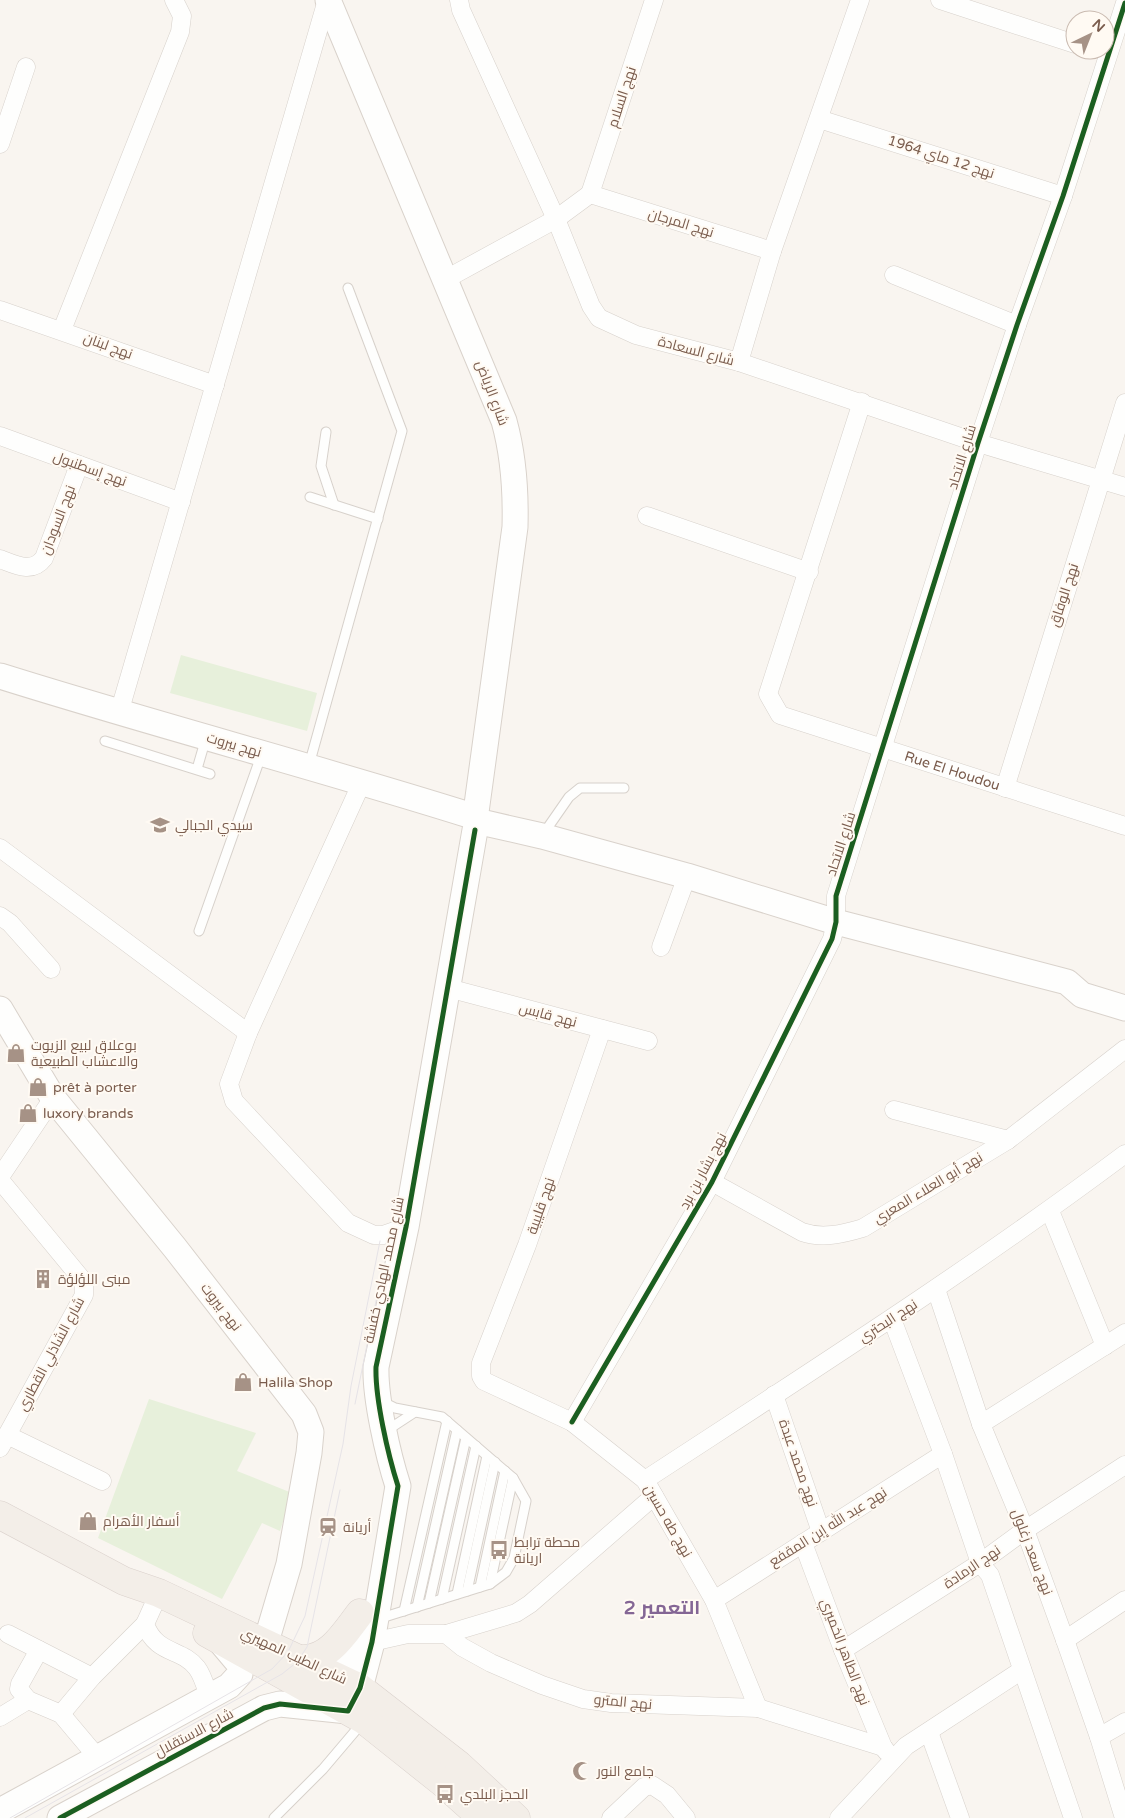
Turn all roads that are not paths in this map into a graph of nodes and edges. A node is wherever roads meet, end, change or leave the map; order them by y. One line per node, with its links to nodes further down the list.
1 (174, 0): 24 (street)
2 (327, 0): 20 (street, شارع الرياض); 26 (street)
3 (459, 0): 17 (street, شارع السعادة)
4 (654, 0): 15 (street, نهج السلام)
5 (860, 0): 13 (street)
6 (940, 0): 7 (street)
7 (960, 3): 10 (street)
8 (1125, 3): 9 (street, شارع الاتحاد)
9 (1115, 24)
10 (1065, 40)
11 (1100, 60): 16 (street, شارع الاتحاد)
12 (26, 67): 14 (street)
13 (819, 119): 16 (street, نهج 12 ماي 1964); 18 (street)
14 (0, 144)
15 (590, 194): 17 (street); 18 (street, نهج المرجان)
16 (1063, 196): 23 (street, شارع الاتحاد)
17 (556, 219): 20 (street); 25 (street, شارع السعادة)
18 (772, 251): 25 (street)
19 (894, 275): 23 (street)
20 (446, 279): 54 (street, شارع الرياض)
21 (348, 288): 39 (lane)
22 (0, 310): 24 (street, نهج لبنان)
23 (1016, 325): 31 (street, شارع الاتحاد)
24 (62, 330): 26 (street, نهج لبنان)
25 (739, 362): 27 (street, شارع السعادة)
26 (215, 385): 36 (street)
27 (862, 402): 31 (street, شارع السعادة); 41 (street)
28 (1125, 403): 33 (street, نهج الوفاق)
29 (326, 432): 37 (lane)
30 (0, 436): 32 (street, نهج إسطنبول)
31 (978, 443): 33 (street, شارع السعادة); 46 (street, شارع الاتحاد)
32 (79, 466): 36 (street, نهج إسطنبول); 40 (street, نهج السودان)
33 (1101, 481): 34 (street, شارع السعادة); 53 (street, نهج الوفاق)
34 (1125, 487)
35 (310, 497): 37 (lane)
36 (181, 502): 43 (street)
37 (334, 505): 39 (lane)
38 (648, 516): 41 (street)
39 (378, 519): 48 (lane)
40 (0, 559)
41 (808, 572): 46 (street, Rue El Houdou)
42 (0, 676): 43 (street, نهج بيروت)
43 (119, 713): 44 (street, نهج بيروت)
44 (206, 738): 47 (street, نهج بيروت); 49 (lane)
45 (105, 741): 49 (lane)
46 (884, 749): 53 (street, Rue El Houdou); 60 (street, شارع الاتحاد)
47 (262, 753): 48 (street, نهج بيروت); 61 (lane)
48 (309, 766): 51 (street, نهج بيروت)
49 (197, 769): 50 (lane)
50 (210, 774)
51 (362, 782): 54 (street, نهج بيروت); 70 (street)
52 (624, 788): 56 (lane)
53 (1005, 788): 55 (street, Rue El Houdou)
54 (476, 820): 56 (street, نهج بيروت); 65 (street, شارع محمد الهادي خفشة)
55 (1124, 821)
56 (542, 836): 58 (street, نهج بيروت)
57 (0, 848): 70 (street)
58 (687, 876): 60 (street, نهج بيروت); 62 (street)
59 (0, 916): 63 (street)
60 (836, 922): 64 (street, نهج بيروت); 78 (street, نهج بشار بن برد)
61 (199, 931)
62 (661, 947)
63 (51, 969)
64 (1067, 982): 66 (street); 67 (street)
65 (448, 988): 69 (street, نهج قابس); 80 (street, شارع محمد الهادي خفشة)
66 (1125, 990)
67 (1125, 1008)
68 (0, 1009): 73 (street, نهج بيروت)
69 (602, 1029): 71 (street, نهج قابس); 85 (street, نهج قليبية)
70 (248, 1033): 80 (street)
71 (648, 1041)
72 (1125, 1049): 75 (street, نهج أبو العلاء المعري)
73 (53, 1098): 77 (street); 127 (street, نهج بيروت)
74 (894, 1110): 75 (street)
75 (1008, 1140): 78 (street, نهج أبو العلاء المعري)
76 (1125, 1154): 79 (street, نهج البحتري)
77 (0, 1178): 95 (street, شارع الشاذلي القطاري)
78 (712, 1182): 90 (street, نهج بشار بن برد)
79 (1050, 1210): 81 (street, نهج البحتري); 84 (street)
80 (406, 1227): 87 (street, شارع محمد الهادي خفشة)
81 (936, 1289): 82 (street, نهج البحتري); 91 (street, نهج سعد زغلول)
82 (892, 1319): 86 (street, نهج البحتري); 97 (street)
83 (1125, 1333): 84 (street)
84 (1105, 1346): 91 (street)
85 (484, 1381): 90 (street, نهج طه حسين)
86 (774, 1395): 103 (street, نهج البحتري); 108 (street, نهج محمد عبدة)
87 (379, 1400): 88 (lane); 93 (street, شارع محمد الهادي خفشة)
88 (415, 1412): 89 (lane); 93 (lane)
89 (447, 1421): 92 (lane); 121 (lane)
90 (572, 1422): 103 (street, نهج طه حسين)
91 (981, 1424): 107 (street, نهج سعد زغلول)
92 (457, 1430): 94 (lane); 119 (lane)
93 (385, 1431): 122 (street, شارع محمد الهادي خفشة)
94 (466, 1438): 96 (lane); 118 (lane)
95 (3, 1442): 104 (street, شارع الشاذلي القطاري)
96 (476, 1446): 98 (lane); 115 (lane)
97 (943, 1454): 108 (street, نهج عبد الله إبن المقفع); 110 (street)
98 (487, 1456): 99 (lane); 114 (lane)
99 (495, 1462): 101 (lane); 113 (lane)
100 (1125, 1465): 107 (street, نهج الرمادة)
101 (505, 1471): 102 (lane); 112 (lane)
102 (513, 1478): 111 (lane); 111 (lane)
103 (645, 1480): 105 (street, نهج طه حسين)
104 (102, 1481)
105 (654, 1496): 116 (street, نهج طه حسين); 124 (street)
106 (0, 1515): 120 (main road, شارع الطيب المهيري)
107 (1025, 1530): 110 (street, نهج الرمادة); 126 (street, نهج سعد زغلول)
108 (821, 1532): 109 (street, نهج عبد الله إبن المقفع)
109 (803, 1543): 116 (street, نهج عبد الله إبن المقفع); 129 (street, نهج الطاهر الخميري)
110 (980, 1563): 129 (street, نهج الرمادة); 131 (street)
111 (490, 1584): 112 (lane)
112 (480, 1587): 113 (lane)
113 (467, 1591): 114 (lane)
114 (457, 1594): 115 (lane)
115 (442, 1599): 118 (lane)
116 (714, 1600): 136 (street, نهج طه حسين)
117 (1125, 1600): 126 (street)
118 (430, 1603): 119 (lane)
119 (417, 1607): 121 (lane)
120 (152, 1608): 125 (main road, شارع الطيب المهيري); 127 (main road, شارع الطيب المهيري); 132 (street); 133 (street)
121 (404, 1611): 122 (lane)
122 (369, 1625): 124 (street); 130 (main road); 135 (street, شارع محمد الهادي خفشة)
123 (8, 1634): 128 (street)
124 (446, 1634): 136 (street, نهج المترو)
125 (218, 1638): 133 (street, شارع الاستقلال); 135 (main road, شارع الطيب المهيري)
126 (1065, 1640): 141 (street, نهج سعد زغلول)
127 (266, 1642): 130 (main road, شارع الطيب المهيري)
128 (39, 1650): 132 (street); 134 (street)
129 (843, 1650): 142 (street, نهج الطاهر الخميري)
130 (303, 1659): 135 (main road, شارع الطيب المهيري)
131 (1022, 1670): 140 (street); 153 (street)
132 (92, 1677): 137 (street)
133 (209, 1697): 143 (street, شارع الاستقلال)
134 (28, 1700): 137 (street); 138 (street)
135 (349, 1700): 145 (street, شارع الاستقلال); 146 (lane); 147 (main road, شارع الطيب المهيري); 148 (main road, شارع الطيب المهيري)
136 (758, 1708): 142 (street, نهج المترو)
137 (61, 1714): 143 (street)
138 (0, 1716)
139 (1125, 1722): 141 (street)
140 (929, 1732): 142 (street); 152 (street)
141 (1099, 1737): 154 (street, نهج سعد زغلول)
142 (888, 1752): 151 (street)
143 (98, 1758): 144 (street, شارع الاستقلال)
144 (0, 1811)
145 (60, 1818)
146 (274, 1818)
147 (482, 1818)
148 (516, 1818)
149 (612, 1818): 150 (street)
150 (686, 1818)
151 (838, 1818)
152 (960, 1818)
153 (1073, 1818)
154 (1124, 1818)

